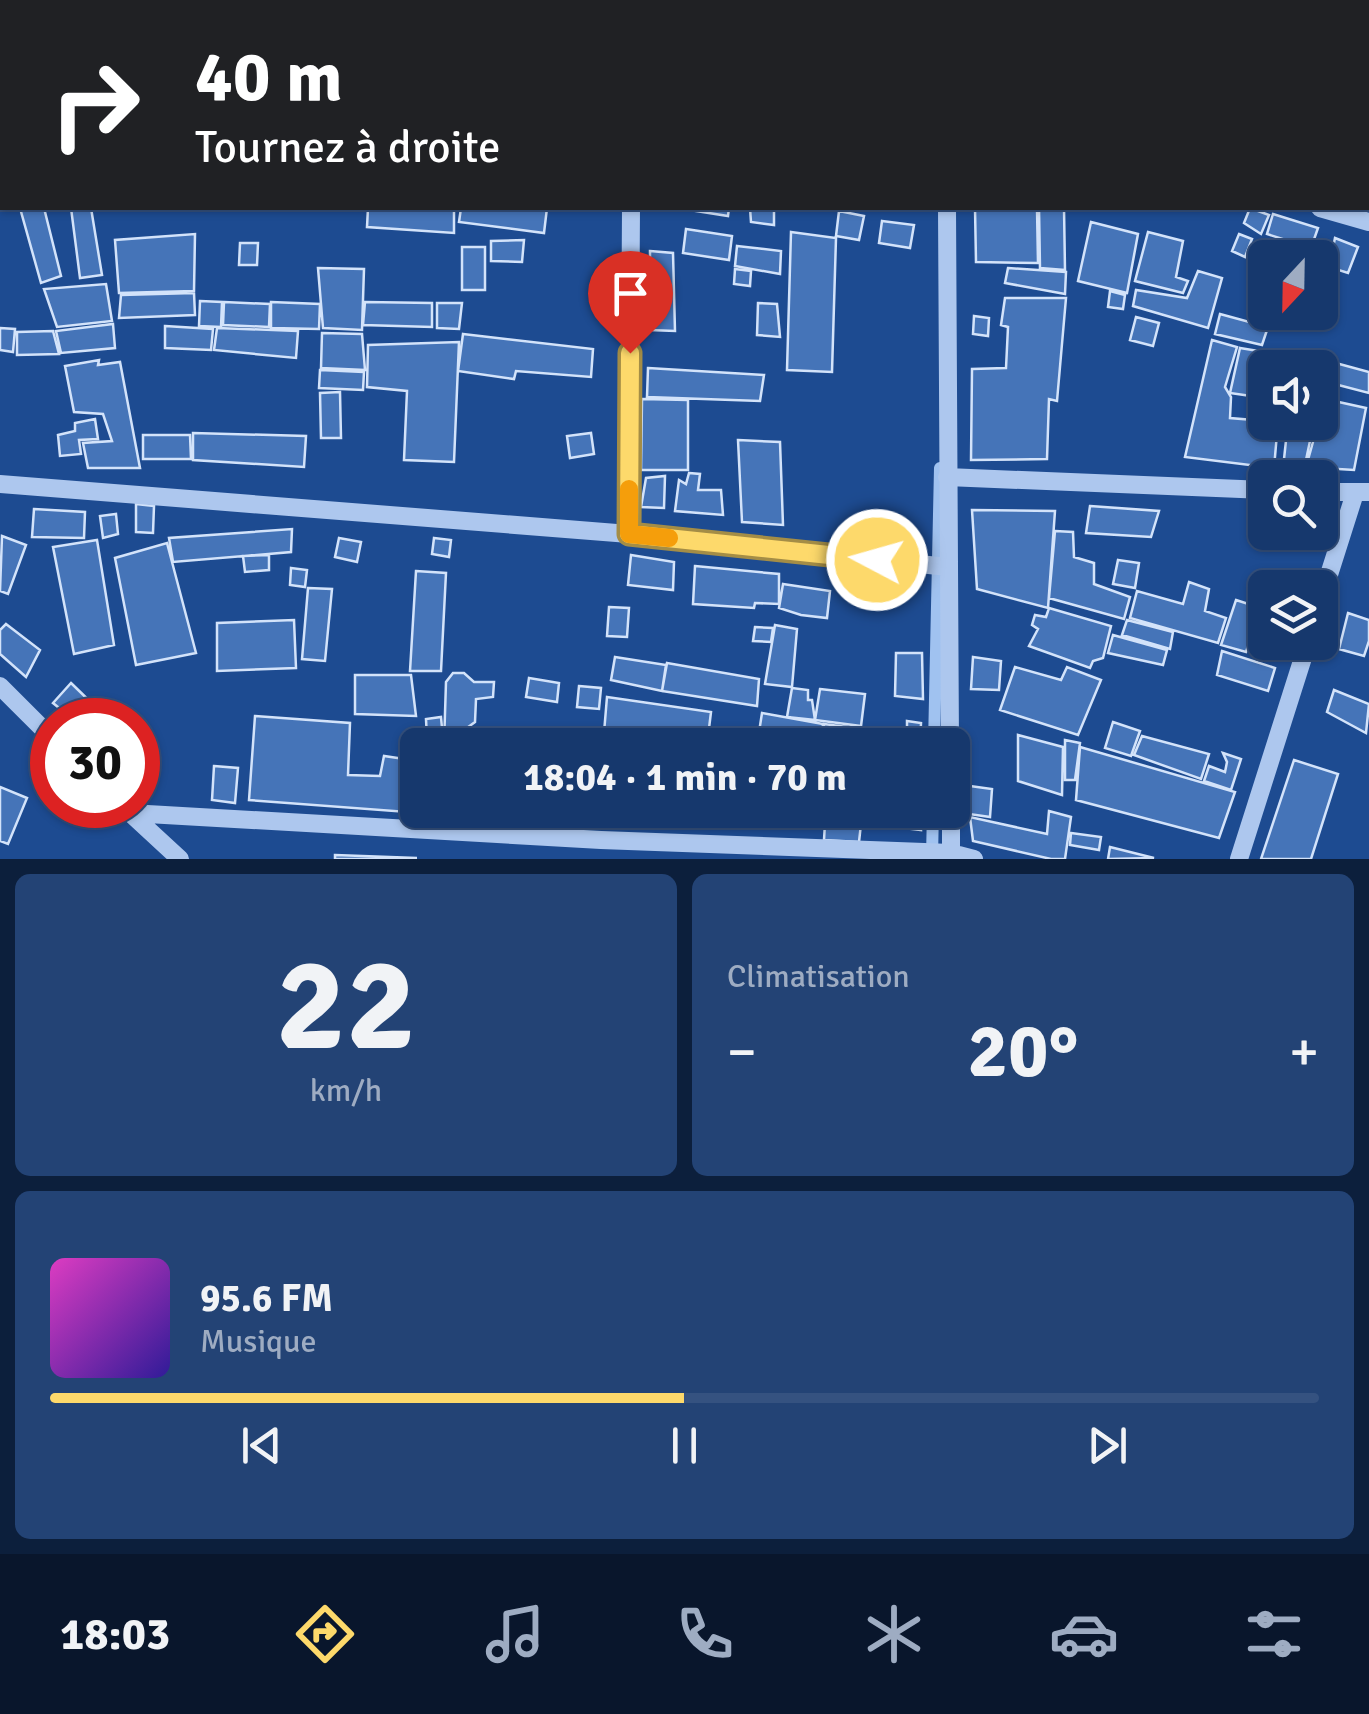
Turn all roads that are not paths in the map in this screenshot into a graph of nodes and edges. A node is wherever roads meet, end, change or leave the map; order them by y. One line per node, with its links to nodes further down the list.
1 (631, 210): 9 (street)
2 (948, 210): 5 (street)
3 (1327, 210): 4 (street)
4 (1369, 222)
5 (948, 478): 7 (street); 10 (street)
6 (0, 484): 9 (street)
7 (1248, 489)
8 (1362, 492): 11 (street)
9 (629, 534): 10 (street)
10 (948, 567): 15 (street)
11 (1332, 570)
12 (1302, 660): 23 (street)
13 (0, 686): 14 (street)
14 (30, 716)
15 (950, 728)
16 (160, 812): 19 (street)
17 (147, 828): 21 (street)
18 (951, 828): 20 (street)
19 (600, 849): 20 (street)
20 (951, 856): 22 (street)
21 (180, 859)
22 (974, 859)
23 (1239, 859)

